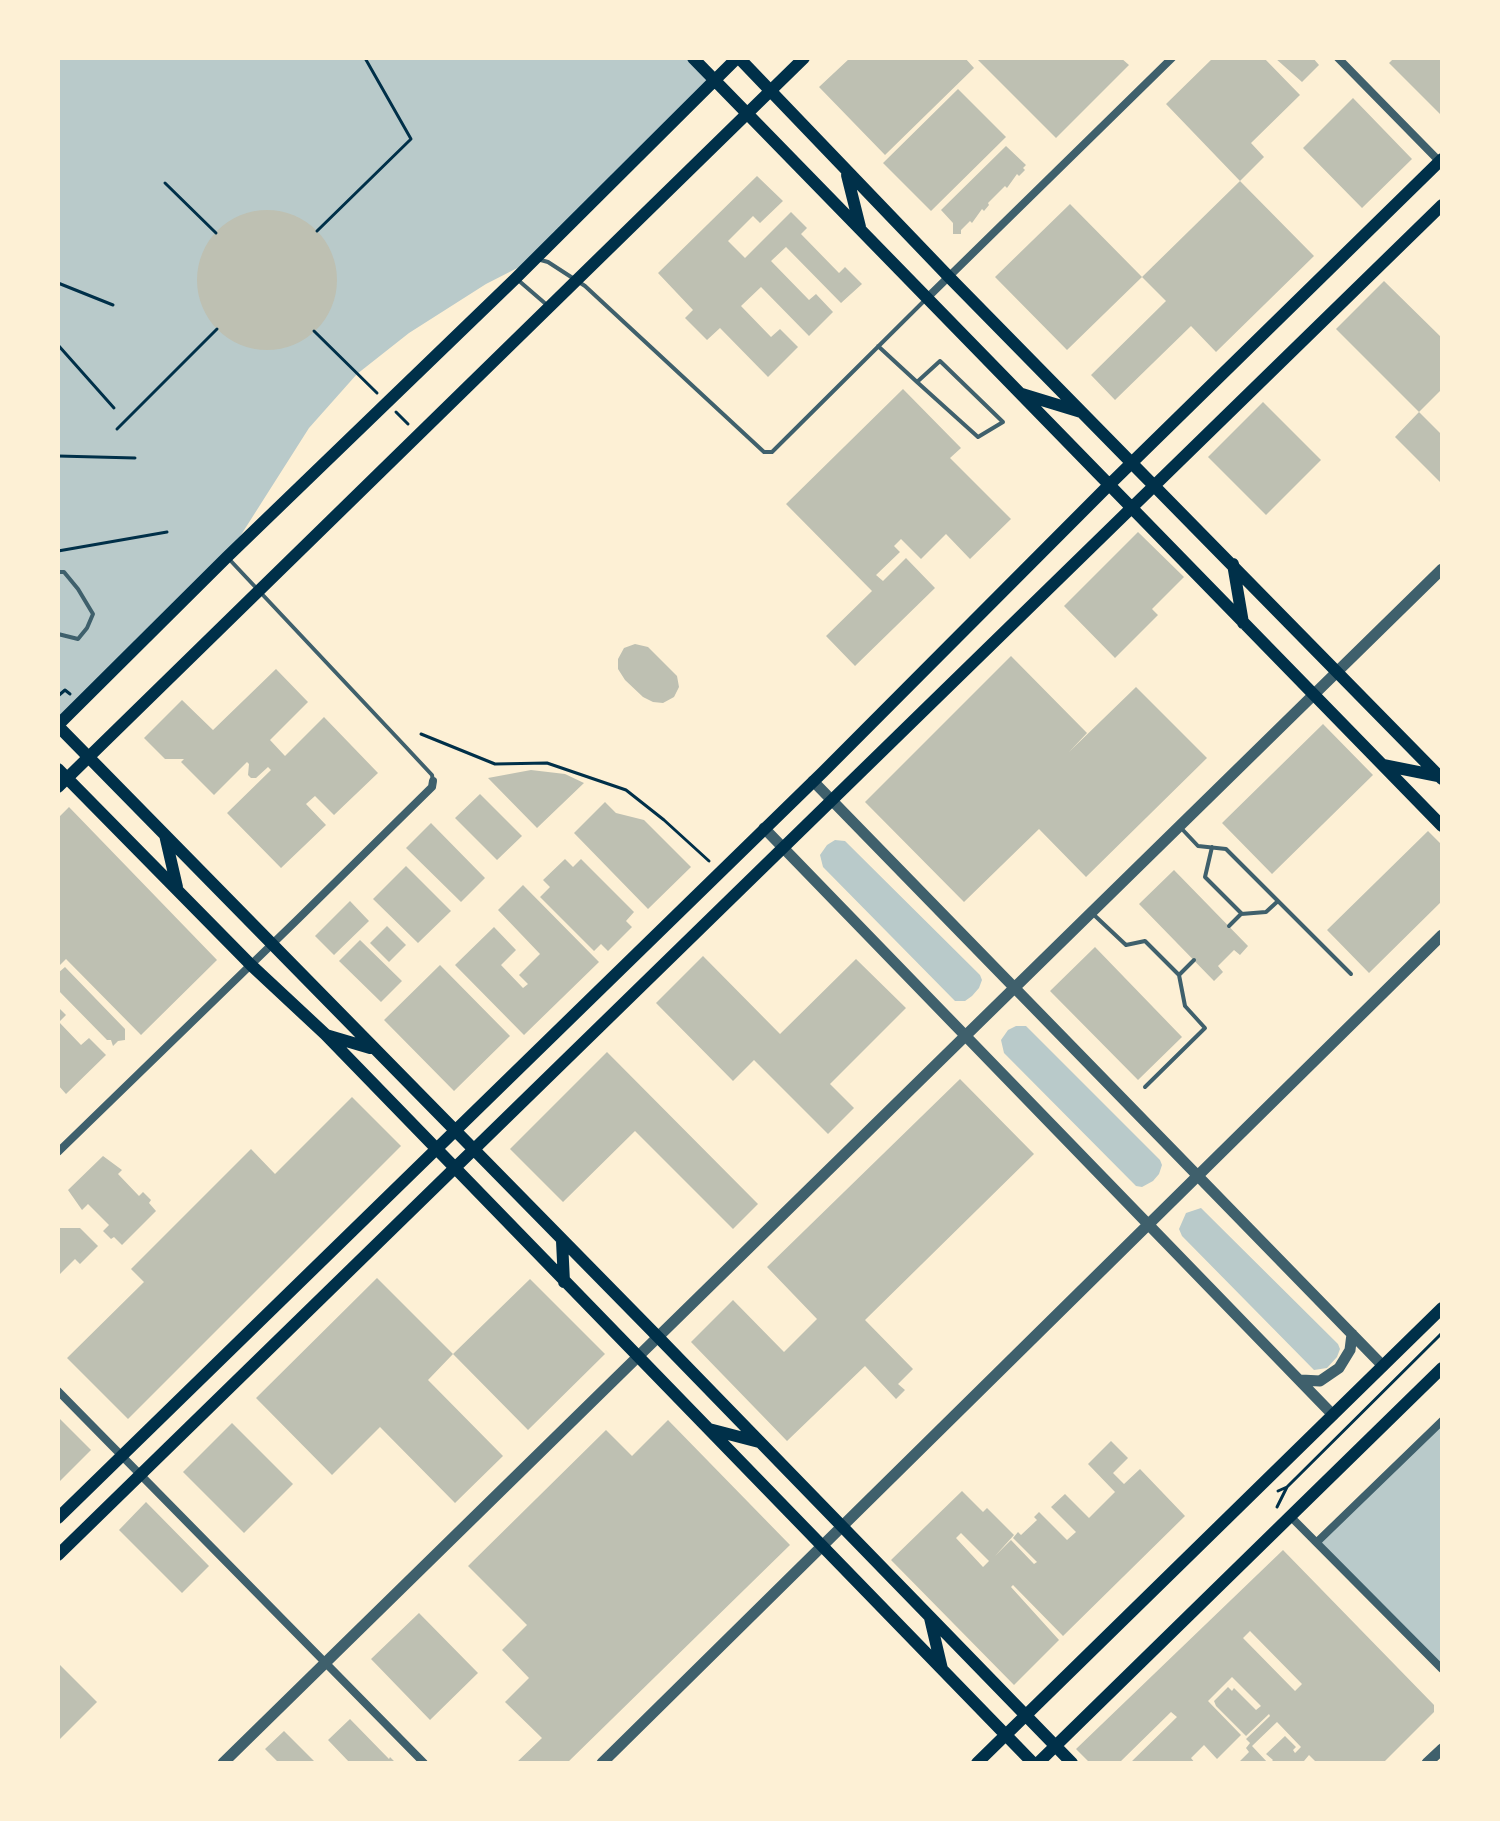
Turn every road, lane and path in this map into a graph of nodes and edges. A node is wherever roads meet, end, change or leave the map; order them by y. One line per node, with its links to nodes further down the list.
1 (365, 58): 15 (path)
2 (693, 58): 7 (main road)
3 (738, 58): 7 (main road); 8 (main road)
4 (804, 58): 8 (main road)
5 (1172, 58): 18 (street)
6 (1338, 58): 10 (street)
7 (715, 79): 9 (main road); 17 (main road)
8 (770, 92): 9 (main road); 11 (main road)
9 (748, 114): 14 (main road); 20 (main road)
10 (1441, 162): 37 (main road)
11 (847, 172): 14 (main road); 18 (main road)
12 (165, 183): 16 (path)
13 (1442, 205): 38 (main road)
14 (861, 230): 22 (main road)
15 (317, 231)
16 (216, 233)
17 (535, 259): 19 (main road); 20 (lane)
18 (949, 277): 22 (street); 33 (main road)
19 (516, 278): 24 (lane); 43 (main road)
20 (577, 280): 24 (main road); 28 (lane)
21 (58, 283): 23 (path)
22 (927, 298): 28 (lane); 31 (main road)
23 (113, 305)
24 (550, 308): 47 (main road)
25 (217, 329): 34 (path)
26 (314, 331): 29 (path)
27 (58, 345): 32 (path)
28 (878, 346): 30 (lane)
29 (357, 374)
30 (917, 382): 30 (lane)
31 (1019, 393): 33 (main road); 39 (main road)
32 (114, 408)
33 (1082, 412): 37 (main road)
34 (117, 429)
35 (58, 456): 36 (path)
36 (135, 458)
37 (1131, 463): 38 (main road); 39 (main road)
38 (1155, 485): 40 (main road); 44 (main road)
39 (1108, 486): 40 (main road); 59 (main road)
40 (1130, 509): 48 (main road); 60 (main road)
41 (167, 532): 42 (path)
42 (58, 551)
43 (227, 557): 47 (lane); 52 (main road)
44 (1233, 564): 48 (main road); 50 (main road)
45 (1442, 569): 50 (street)
46 (58, 572): 49 (lane)
47 (259, 591): 54 (main road); 58 (lane)
48 (1243, 623): 51 (main road)
49 (58, 634)
50 (1339, 671): 51 (street); 57 (main road)
51 (1314, 695): 55 (main road); 62 (street)
52 (58, 725): 54 (main road)
53 (421, 734): 67 (path)
54 (90, 756): 56 (main road); 64 (main road)
55 (1383, 765): 57 (main road); 61 (main road)
56 (61, 778): 68 (main road)
57 (1441, 778)
58 (433, 781): 74 (street)
59 (813, 781): 60 (street); 63 (main road)
60 (832, 801): 66 (main road); 79 (street)
61 (1442, 826)
62 (1180, 827): 65 (lane); 70 (street)
63 (764, 828): 66 (street); 67 (main road)
64 (165, 833): 68 (main road); 74 (main road)
65 (1212, 847): 69 (lane); 71 (lane)
66 (784, 848): 81 (street); 86 (main road)
67 (721, 871): 84 (main road)
68 (177, 887): 76 (main road)
69 (1278, 901): 71 (lane); 77 (lane)
70 (1093, 914): 78 (lane); 79 (street)
71 (1241, 914): 72 (lane)
72 (1229, 926)
73 (1442, 935): 89 (street)
74 (273, 943): 76 (street); 82 (main road)
75 (1194, 960): 78 (lane)
76 (251, 965): 80 (main road); 87 (street)
77 (1351, 974)
78 (1179, 975): 83 (lane)
79 (1015, 990): 81 (street); 89 (street)
80 (325, 1034): 82 (main road); 85 (main road)
81 (967, 1037): 90 (street); 96 (street)
82 (373, 1049): 84 (main road)
83 (1145, 1087)
84 (455, 1131): 85 (main road); 86 (main road)
85 (435, 1150): 88 (main road); 106 (main road)
86 (474, 1151): 88 (main road); 91 (main road)
87 (58, 1152)
88 (455, 1170): 92 (main road); 107 (main road)
89 (1198, 1176): 90 (street); 95 (street)
90 (1150, 1225): 100 (street); 113 (street)
91 (562, 1241): 92 (main road); 96 (main road)
92 (564, 1282): 97 (main road)
93 (1442, 1308): 98 (main road)
94 (1442, 1333): 108 (path)
95 (1352, 1334): 98 (street); 100 (street)
96 (659, 1338): 97 (street); 105 (main road)
97 (638, 1359): 104 (main road); 118 (street)
98 (1383, 1366): 102 (main road)
99 (1442, 1368): 111 (main road)
100 (1301, 1380): 102 (street)
101 (58, 1391): 106 (street)
102 (1333, 1415): 121 (main road)
103 (1442, 1421): 114 (street)
104 (709, 1429): 105 (main road); 115 (main road)
105 (759, 1442): 113 (main road)
106 (122, 1455): 107 (street); 112 (main road)
107 (140, 1474): 116 (main road); 118 (street)
108 (1287, 1487): 109 (path); 110 (path)
109 (1270, 1495)
110 (1267, 1516)
111 (1290, 1516): 114 (street); 123 (main road)
112 (58, 1518)
113 (841, 1526): 115 (street); 117 (main road)
114 (1317, 1542): 120 (street)
115 (821, 1545): 119 (main road); 127 (street)
116 (58, 1555)
117 (930, 1618): 119 (main road); 121 (main road)
118 (326, 1663): 125 (street); 126 (street)
119 (942, 1669): 122 (main road)
120 (1442, 1669)
121 (1026, 1715): 122 (main road); 123 (main road)
122 (1006, 1735): 128 (main road); 129 (main road)
123 (1056, 1745): 129 (main road); 130 (main road)
124 (1442, 1749): 131 (street)
125 (223, 1763)
126 (424, 1763)
127 (602, 1763)
128 (977, 1763)
129 (1035, 1763)
130 (1072, 1763)
131 (1427, 1763)

